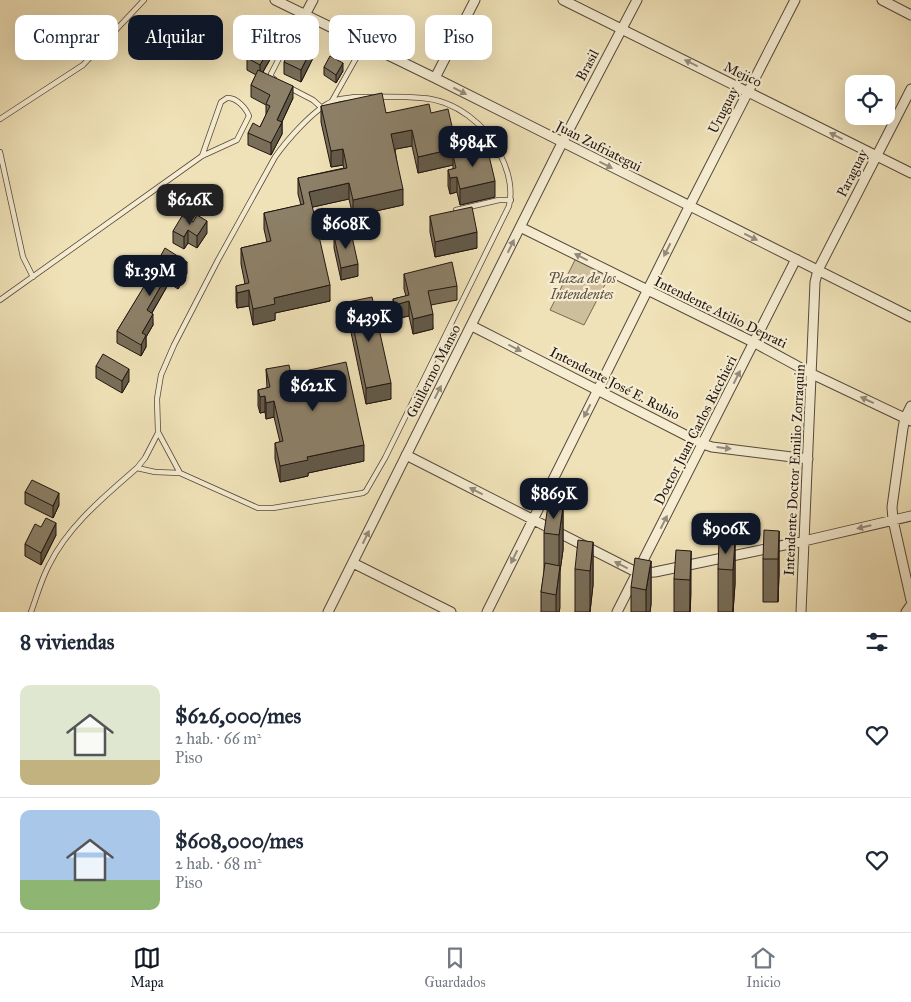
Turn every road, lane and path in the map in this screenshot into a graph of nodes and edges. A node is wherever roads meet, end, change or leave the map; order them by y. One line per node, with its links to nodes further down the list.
1 (144, 0): 22 (lane)
2 (275, 0): 9 (street, Juan Zufriategui)
3 (313, 0): 9 (street)
4 (475, 0): 15 (street)
5 (564, 0): 11 (street, Mejico)
6 (637, 0): 11 (street, Brasil)
7 (795, 0): 19 (street, Uruguay)
8 (882, 0): 10 (street)
9 (305, 15)
10 (911, 15)
11 (622, 29): 19 (street, Mejico, one-way to 11); 23 (street, Brasil)
12 (278, 60): 16 (lane)
13 (355, 60): 20 (lane)
14 (397, 60): 15 (street, Juan Zufriategui)
15 (435, 78): 23 (street, Juan Zufriategui, one-way to 23)
16 (280, 83)
17 (289, 87): 21 (lane)
18 (911, 89): 26 (street, Paraguay)
19 (748, 92): 26 (street, Mejico, one-way to 19); 29 (street, Uruguay)
20 (332, 101): 21 (lane); 28 (lane)
21 (322, 108): 44 (lane)
22 (0, 119)
23 (562, 143): 29 (street, Juan Zufriategui, one-way to 29); 31 (street, Guillermo Manso)
24 (0, 152): 34 (lane)
25 (202, 156): 25 (lane); 34 (lane)
26 (877, 156): 27 (street, Mejico); 33 (street, Paraguay)
27 (911, 173)
28 (511, 200): 30 (lane); 49 (lane)
29 (689, 207): 32 (street, Juan Zufriategui, one-way to 32); 35 (street, Uruguay, one-way to 35)
30 (456, 210)
31 (520, 227): 35 (street, Intendente Atilio Deprati, one-way to 31); 38 (street, Guillermo Manso, one-way to 31)
32 (796, 259): 33 (street, Juan Zufriategui); 39 (street, Doctor Juan Carlos Ricchieri)
33 (818, 270): 37 (street, Juan Zufriategui); 40 (street, Intendente Doctor Emilio Zorraquin)
34 (33, 277): 36 (lane)
35 (647, 290): 39 (street, Intendente Atilio Deprati); 41 (street, Uruguay)
36 (0, 300)
37 (911, 317)
38 (472, 326): 41 (street, Intendente José E. Rubio, one-way to 41); 46 (street, Guillermo Manso, one-way to 38)
39 (754, 343): 40 (street, Intendente Atilio Deprati); 45 (street, Doctor Juan Carlos Ricchieri, one-way to 39)
40 (812, 374): 43 (street, Intendente Atilio Deprati, one-way to 40); 47 (street, Intendente Doctor Emilio Zorraquin)
41 (598, 389): 45 (street, Intendente José E. Rubio); 51 (street, Uruguay, one-way to 51)
42 (911, 406): 43 (street)
43 (908, 419): 52 (street)
44 (158, 432): 48 (lane); 49 (lane)
45 (703, 444): 47 (street, Intendente José E. Rubio, one-way to 47); 55 (street, Doctor Juan Carlos Ricchieri, one-way to 45)
46 (406, 455): 51 (street, one-way to 46); 54 (street, Guillermo Manso, one-way to 46)
47 (808, 459): 53 (street, Intendente Doctor Emilio Zorraquin)
48 (137, 468): 49 (lane); 58 (lane)
49 (180, 473)
50 (911, 516): 52 (street)
51 (532, 520): 55 (street, one-way to 51); 61 (street, Uruguay, one-way to 61)
52 (893, 520): 53 (street, one-way to 53); 56 (street)
53 (804, 541): 55 (street); 63 (street, Intendente Doctor Emilio Zorraquin)
54 (353, 563): 59 (street, Guillermo Manso); 60 (street)
55 (638, 573): 62 (street, Doctor Juan Carlos Ricchieri)
56 (911, 600)
57 (911, 605): 64 (street)
58 (31, 612)
59 (328, 612)
60 (451, 612)
61 (487, 612)
62 (617, 612)
63 (801, 612)
64 (906, 612)

